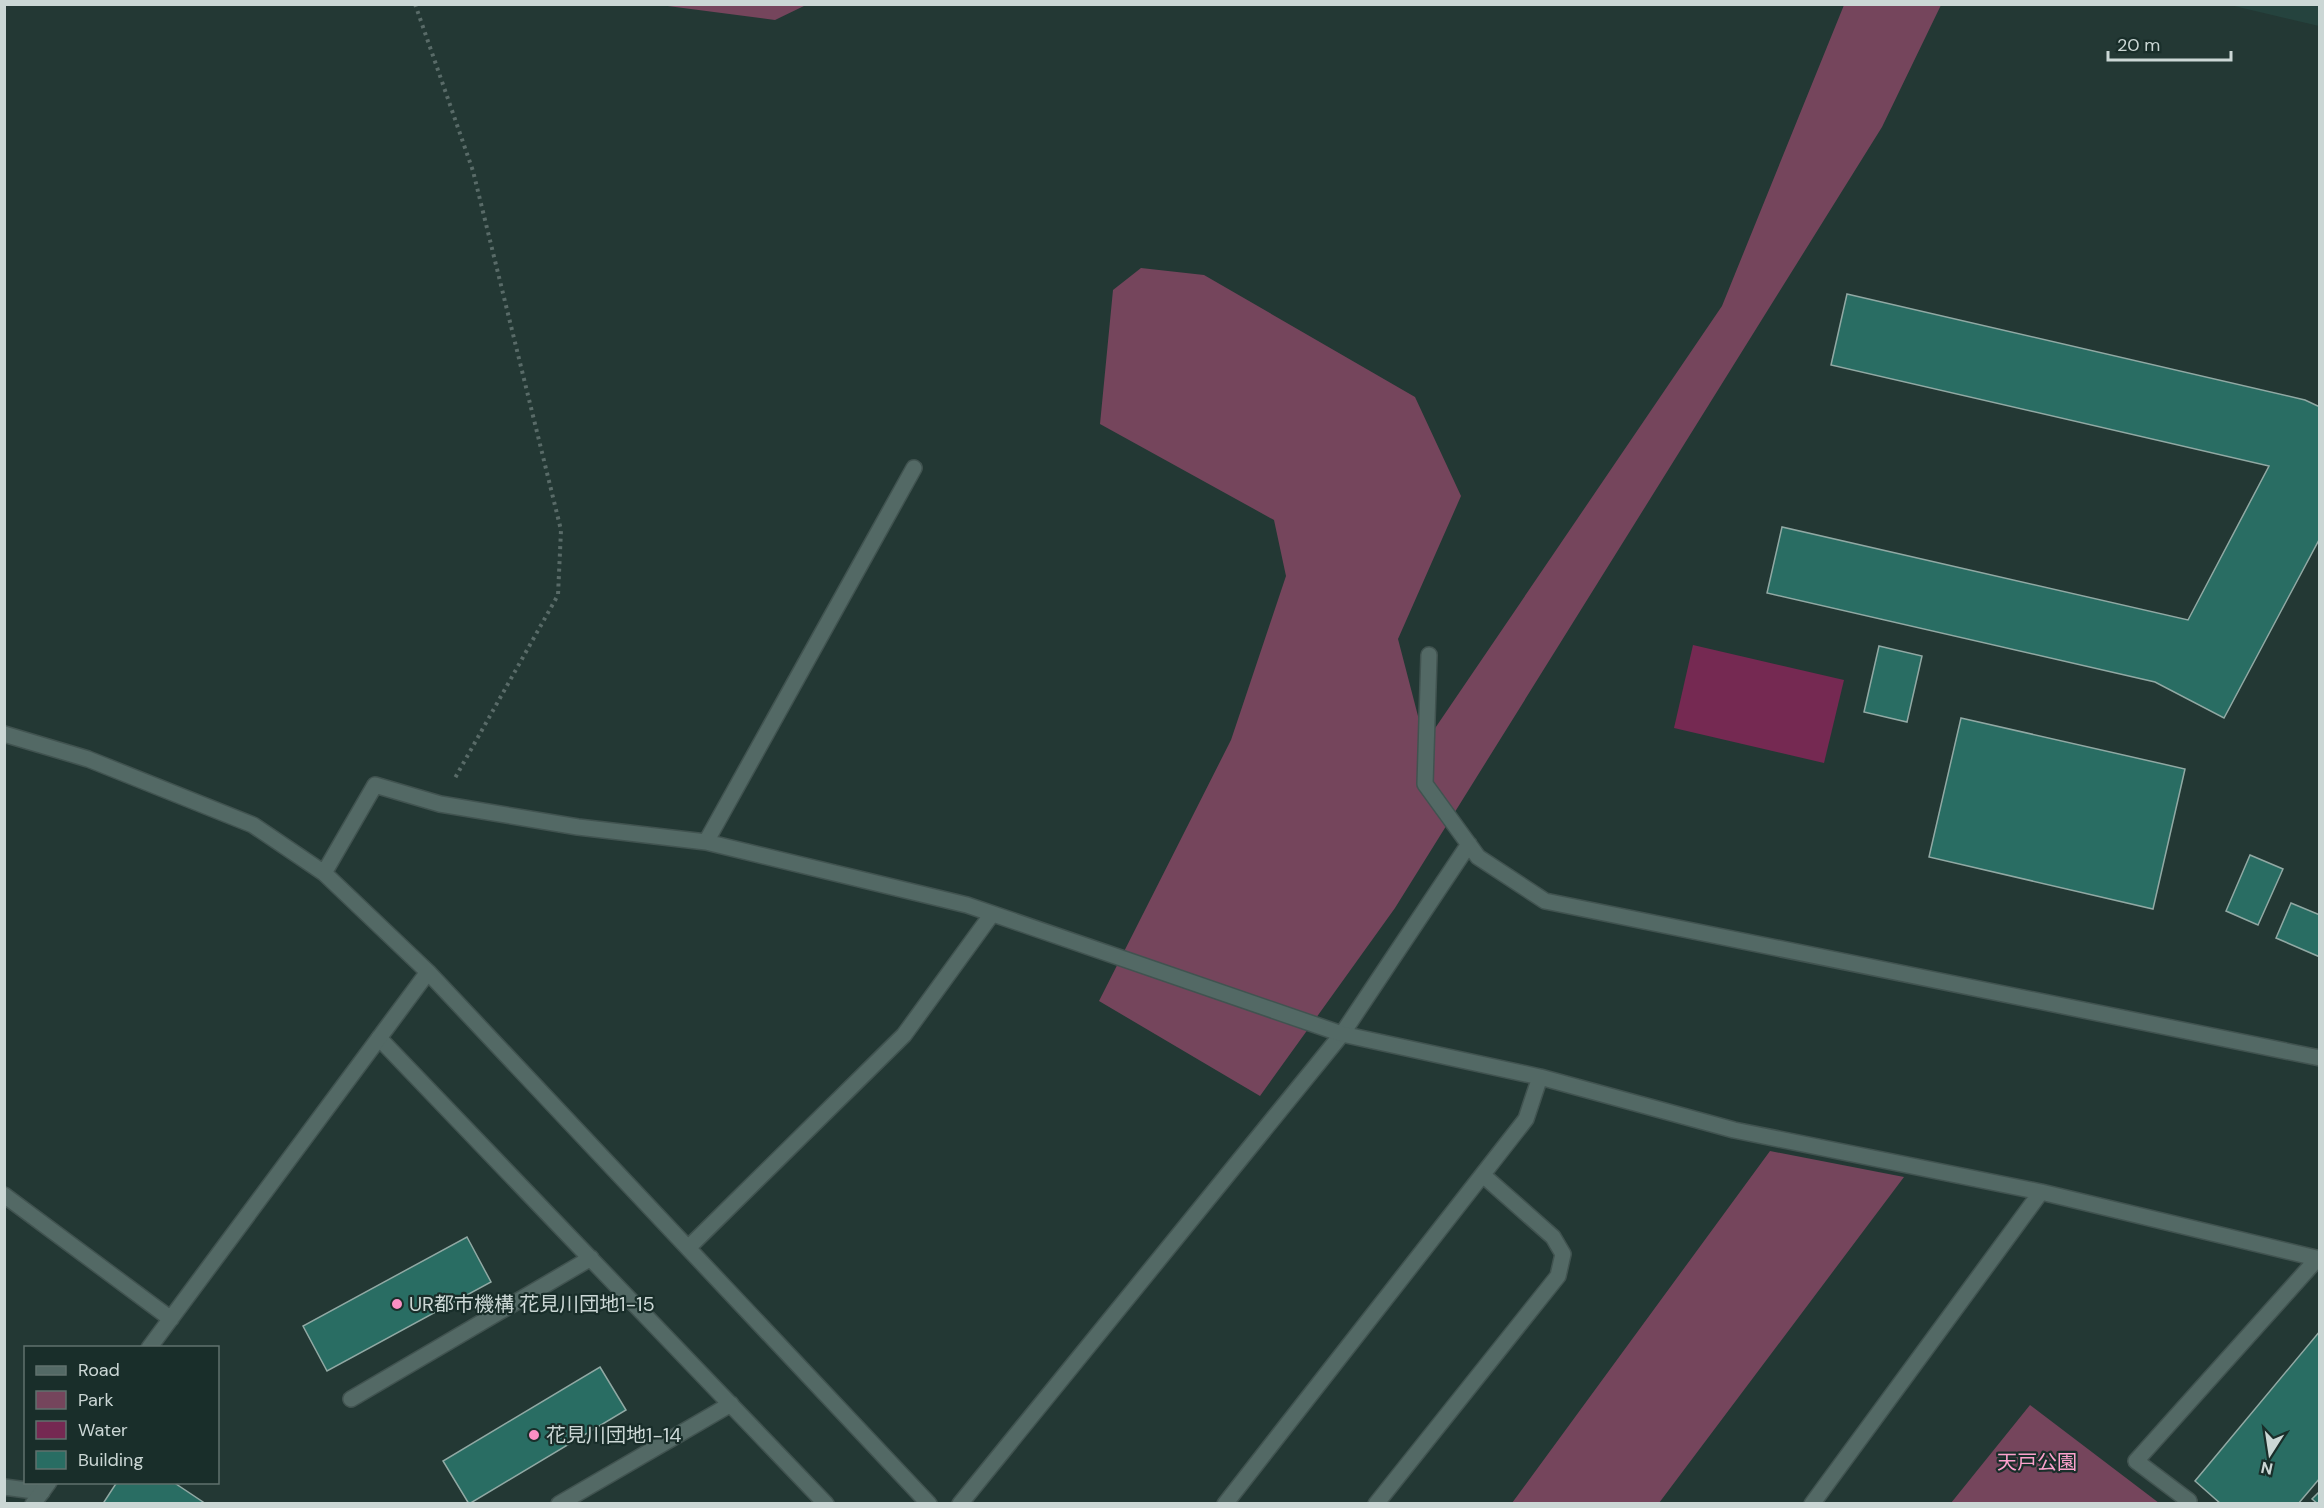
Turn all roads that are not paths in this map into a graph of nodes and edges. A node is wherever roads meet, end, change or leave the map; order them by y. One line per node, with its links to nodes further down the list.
1 (914, 468): 4 (street)
2 (1429, 655): 5 (street)
3 (4, 734): 6 (street)
4 (706, 842): 6 (street); 7 (street)
5 (1469, 844): 9 (street); 11 (street)
6 (324, 873): 8 (street)
7 (992, 914): 9 (street); 16 (street)
8 (428, 972): 10 (street); 16 (street)
9 (1342, 1034): 12 (street); 28 (street)
10 (379, 1038): 17 (street); 19 (street)
11 (2319, 1058)
12 (1540, 1077): 13 (street); 14 (street)
13 (1484, 1176): 29 (street); 30 (street)
14 (2041, 1192): 18 (street); 31 (street)
15 (4, 1195): 19 (street)
16 (688, 1248): 27 (street)
17 (591, 1258): 21 (street); 22 (street)
18 (2319, 1258): 32 (street)
19 (171, 1319): 20 (street)
20 (150, 1346)
21 (351, 1399)
22 (731, 1404): 25 (street); 26 (street)
23 (4, 1487): 24 (street)
24 (41, 1493)
25 (559, 1503)
26 (826, 1503)
27 (929, 1503)
28 (960, 1503)
29 (1225, 1503)
30 (1376, 1503)
31 (1812, 1503)
32 (2187, 1503)

